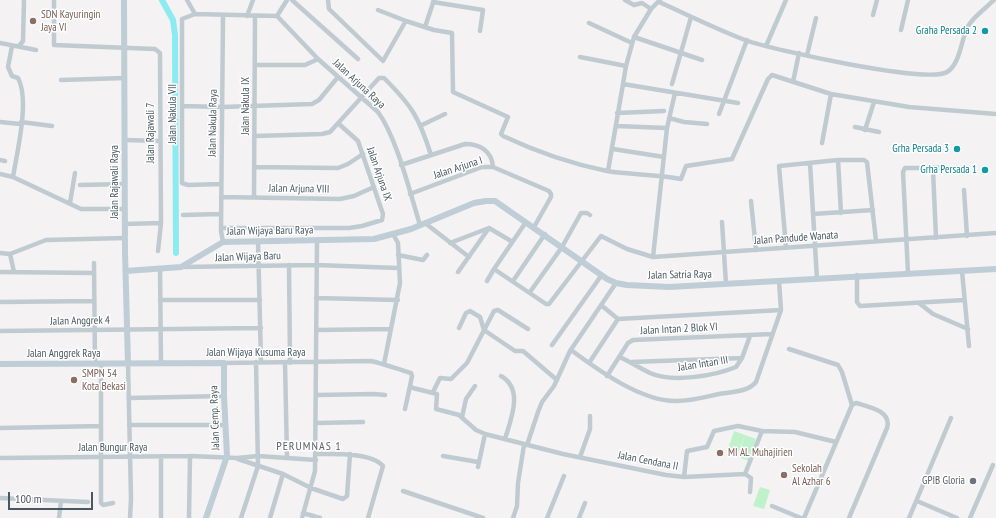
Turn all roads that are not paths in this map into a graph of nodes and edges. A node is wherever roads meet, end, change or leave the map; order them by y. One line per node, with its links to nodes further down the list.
1 (24, 0): 35 (street)
2 (54, 0): 37 (street)
3 (124, 0): 37 (street, Jalan Rajawali Raya)
4 (187, 0): 18 (street)
5 (253, 0): 21 (street)
6 (287, 0): 23 (street)
7 (292, 0): 44 (street)
8 (328, 0): 27 (street)
9 (625, 0): 16 (street)
10 (786, 0): 36 (street)
11 (876, 0): 20 (street)
12 (908, 0): 30 (street)
13 (994, 0): 41 (street)
14 (433, 1): 28 (street); 29 (street)
15 (660, 1): 16 (street); 24 (street)
16 (651, 9): 31 (street)
17 (378, 10): 28 (street)
18 (195, 14): 19 (street); 60 (street, Jalan Nakula VII)
19 (223, 15): 21 (street); 61 (street, Jalan Nakula Raya)
20 (873, 15)
21 (247, 16): 22 (street)
22 (255, 16): 23 (street); 46 (street, Jalan Nakula IX)
23 (277, 16): 43 (street, Jalan Arjuna Raya)
24 (691, 17): 32 (street); 39 (street)
25 (816, 18): 41 (street)
26 (589, 23): 34 (street)
27 (404, 24)
28 (425, 27): 95 (street)
29 (480, 30)
30 (901, 30)
31 (634, 37): 34 (street); 39 (street)
32 (747, 40): 36 (street); 57 (street)
33 (0, 43): 35 (street)
34 (632, 43): 47 (street)
35 (14, 45): 38 (street); 70 (street)
36 (766, 46): 40 (street)
37 (123, 48): 49 (street, Jalan Rajawali Raya); 82 (street, Jalan Rajawali 7)
38 (36, 50)
39 (680, 53): 45 (street); 53 (street)
40 (799, 54): 41 (street); 51 (street)
41 (807, 55)
42 (580, 57): 47 (street)
43 (318, 59): 46 (street); 48 (street, Jalan Arjuna Raya)
44 (358, 60)
45 (702, 60)
46 (255, 65): 62 (street, Jalan Nakula IX)
47 (626, 66): 52 (street)
48 (338, 77): 56 (street, Jalan Arjuna Raya); 62 (street)
49 (125, 78): 50 (street); 81 (street, Jalan Rajawali Raya)
50 (62, 80)
51 (793, 82): 55 (street); 98 (street)
52 (623, 84): 54 (street); 64 (street)
53 (672, 84)
54 (675, 93): 57 (street); 68 (street)
55 (831, 94): 58 (street); 83 (street)
56 (362, 99): 71 (street); 73 (street); 90 (street, Jalan Arjuna Raya)
57 (724, 100): 59 (street); 66 (street)
58 (874, 102): 67 (street); 78 (street)
59 (738, 103)
60 (183, 106): 61 (street); 102 (street, Jalan Nakula VII)
61 (222, 107): 62 (street); 102 (street, Jalan Nakula Raya)
62 (255, 107): 80 (street, Jalan Nakula IX)
63 (664, 111): 64 (street)
64 (617, 113): 75 (street)
65 (445, 114): 73 (street)
66 (719, 114)
67 (996, 114)
68 (669, 118): 72 (street); 77 (street)
69 (0, 122): 70 (street)
70 (21, 123): 74 (street); 99 (street)
71 (339, 124): 80 (street); 85 (street, Jalan Arjuna IX)
72 (707, 124)
73 (422, 125): 86 (street)
74 (52, 126)
75 (616, 126): 77 (street); 84 (street)
76 (855, 127): 78 (street)
77 (667, 128): 87 (street)
78 (866, 130): 79 (street)
79 (879, 132)
80 (254, 136): 92 (street, Jalan Nakula IX)
81 (125, 140): 82 (street); 101 (street, Jalan Rajawali Raya)
82 (160, 141): 120 (street, Jalan Rajawali 7)
83 (822, 143)
84 (613, 149): 87 (street); 95 (street)
85 (363, 154): 92 (street); 103 (street, Jalan Arjuna IX)
86 (431, 154): 90 (street); 91 (street)
87 (664, 157): 98 (street)
88 (838, 160): 89 (street); 111 (street); 112 (street)
89 (810, 163): 114 (street); 140 (street)
90 (401, 165): 105 (street, Jalan Arjuna Raya)
91 (493, 166): 105 (street, Jalan Arjuna I); 122 (street, Jalan Arjuna I)
92 (254, 167): 107 (street, Jalan Nakula IX)
93 (944, 167): 94 (street)
94 (932, 168): 130 (street); 133 (street)
95 (608, 171): 98 (street)
96 (75, 173): 109 (street)
97 (0, 174): 99 (street)
98 (662, 175): 148 (street)
99 (13, 177): 109 (street)
100 (80, 184): 101 (street)
101 (125, 184): 110 (street, Jalan Rajawali Raya)
102 (222, 184): 106 (street, Jalan Nakula Raya)
103 (374, 187): 107 (street, Jalan Arjuna VIII); 124 (street, Jalan Arjuna IX)
104 (964, 190): 128 (street)
105 (412, 193): 121 (street, Jalan Arjuna Raya)
106 (221, 197): 107 (street, Jalan Arjuna VIII); 113 (street, Jalan Nakula Raya)
107 (254, 197)
108 (751, 201): 141 (street)
109 (70, 203): 110 (street)
110 (125, 208): 119 (street, Jalan Rajawali Raya)
111 (873, 210): 112 (street); 136 (street)
112 (841, 213): 114 (street)
113 (221, 214): 115 (street); 124 (street, Jalan Nakula Raya)
114 (812, 214): 138 (street)
115 (183, 215)
116 (590, 215): 139 (street)
117 (526, 222): 121 (street, Jalan Satria Raya); 122 (street, Jalan Satria Raya); 135 (street)
118 (722, 222): 143 (street)
119 (125, 224): 120 (street); 129 (street, Jalan Rajawali Raya)
120 (160, 224): 142 (street, Jalan Rajawali 7)
121 (423, 224): 126 (street, Jalan Satria Raya); 137 (street)
122 (534, 227): 127 (street, Jalan Satria Raya)
123 (489, 228): 135 (street); 137 (street); 149 (street)
124 (221, 230): 131 (street, Jalan Nakula Raya)
125 (996, 233): 128 (street, Jalan Pandude Wanata)
126 (394, 234): 132 (street, Jalan Wijaya Baru Raya); 145 (street)
127 (545, 234): 139 (street, Jalan Satria Raya); 171 (street)
128 (967, 236): 130 (street, Jalan Pandude Wanata)
129 (125, 238): 147 (street); 161 (street, Jalan Rajawali Raya)
130 (936, 238): 133 (street, Jalan Pandude Wanata)
131 (222, 240): 134 (street, Jalan Wijaya Baru Raya); 156 (street, Jalan Wijaya Baru Raya)
132 (317, 240): 134 (street, Jalan Wijaya Baru Raya); 153 (street)
133 (907, 240): 136 (street, Jalan Pandude Wanata); 166 (street)
134 (258, 241): 154 (street)
135 (511, 241): 158 (street)
136 (876, 241): 138 (street, Jalan Pandude Wanata)
137 (450, 243): 149 (street)
138 (814, 245): 140 (street, Jalan Pandude Wanata); 169 (street)
139 (562, 247): 150 (street, Jalan Satria Raya); 175 (street)
140 (786, 247): 141 (street, Jalan Pandude Wanata)
141 (756, 250): 143 (street, Jalan Pandude Wanata)
142 (158, 251)
143 (724, 251): 148 (street, Jalan Pandude Wanata); 174 (street)
144 (0, 252): 147 (street)
145 (398, 255): 146 (street); 157 (street)
146 (427, 255)
147 (11, 256): 163 (street)
148 (653, 256): 150 (street, Jalan Pandude Wanata)
149 (469, 257): 164 (street)
150 (582, 261): 168 (street, Jalan Satria Raya); 175 (street)
151 (94, 263): 165 (street)
152 (289, 265): 153 (street, Jalan Wijaya Baru); 154 (street, Jalan Wijaya Baru); 211 (street)
153 (316, 265): 157 (street, Jalan Wijaya Baru); 176 (street)
154 (258, 267): 156 (street, Jalan Wijaya Baru); 178 (street)
155 (160, 268): 156 (street); 161 (street); 177 (street)
156 (181, 268)
157 (398, 268): 179 (street)
158 (494, 269): 170 (street); 171 (street)
159 (996, 269): 160 (street, Jalan Satria Raya)
160 (962, 270): 166 (street, Jalan Satria Raya); 180 (street)
161 (126, 271): 189 (street, Jalan Rajawali Raya)
162 (0, 272): 163 (street)
163 (14, 272): 165 (street)
164 (458, 272)
165 (94, 273): 181 (street)
166 (908, 273): 167 (street, Jalan Satria Raya)
167 (857, 275): 169 (street, Jalan Satria Raya); 183 (street)
168 (601, 276): 173 (street, Jalan Satria Raya); 200 (street)
169 (817, 278): 172 (street, Jalan Satria Raya)
170 (487, 281)
171 (513, 281): 175 (street)
172 (779, 281): 174 (street, Jalan Satria Raya); 185 (street)
173 (616, 283): 174 (street, Jalan Satria Raya); 184 (street)
174 (726, 284)
175 (530, 292)
176 (316, 298): 179 (street); 196 (street)
177 (160, 300): 178 (street); 195 (street)
178 (260, 300): 187 (street)
179 (398, 300): 190 (street)
180 (964, 300): 183 (street); 192 (street)
181 (94, 301): 182 (street); 194 (street)
182 (0, 302)
183 (919, 303): 192 (street)
184 (601, 305): 186 (street); 203 (street)
185 (781, 310): 186 (street); 198 (street)
186 (618, 319): 212 (street)
187 (261, 328): 195 (street, Jalan Anggrek 4); 206 (street)
188 (459, 328): 197 (street)
189 (127, 329): 194 (street, Jalan Anggrek 4); 195 (street, Jalan Anggrek 4); 215 (street, Jalan Rajawali Raya)
190 (390, 329): 196 (street); 216 (street)
191 (528, 329): 197 (street)
192 (968, 329): 201 (street)
193 (0, 330): 194 (street, Jalan Anggrek 4)
194 (95, 330): 214 (street)
195 (160, 330): 209 (street)
196 (317, 330): 207 (street)
197 (484, 330): 219 (street); 222 (street)
198 (772, 334): 199 (street, Jalan Intan 2 Blok VI); 218 (street)
199 (750, 336): 204 (street, Jalan Intan 2 Blok VI); 205 (street, Jalan Intan III)
200 (552, 346)
201 (969, 346)
202 (790, 349): 227 (street)
203 (571, 350): 212 (street); 219 (street)
204 (620, 357): 208 (street, Jalan Intan III); 218 (street, Jalan Intan 2 Blok VI)
205 (742, 358): 208 (street); 208 (street, Jalan Intan III)
206 (259, 362): 210 (street, Jalan Wijaya Kusuma Raya); 211 (street, Jalan Wijaya Kusuma Raya); 248 (street)
207 (317, 362): 211 (street, Jalan Wijaya Kusuma Raya); 216 (street, Jalan Wijaya Kusuma Raya); 223 (street)
208 (631, 362)
209 (161, 363): 210 (street, Jalan Wijaya Kusuma Raya); 215 (street, Jalan Wijaya Kusuma Raya)
210 (224, 363): 225 (street, Jalan Cemp. Raya)
211 (288, 363): 252 (street)
212 (588, 363): 218 (street)
213 (0, 364): 214 (street, Jalan Anggrek Raya)
214 (98, 364): 215 (street, Jalan Anggrek Raya); 236 (street)
215 (128, 364): 226 (street)
216 (384, 364): 220 (street, Jalan Wijaya Kusuma Raya)
217 (501, 376): 240 (street)
218 (607, 376)
219 (557, 380): 242 (street)
220 (410, 386): 222 (street); 228 (street)
221 (475, 386): 230 (street)
222 (433, 392): 230 (street)
223 (317, 395): 224 (street); 233 (street)
224 (385, 395)
225 (224, 396): 226 (street); 235 (street, Jalan Cemp. Raya)
226 (129, 398): 234 (street)
227 (852, 406): 241 (street); 288 (street)
228 (405, 409)
229 (590, 416): 253 (street)
230 (462, 417): 239 (street, Jalan Cendana II)
231 (951, 418): 268 (street)
232 (363, 422): 233 (street)
233 (317, 424): 243 (street)
234 (129, 425): 235 (street); 251 (street)
235 (225, 425): 247 (street, Jalan Cemp. Raya)
236 (102, 426): 237 (street); 250 (street)
237 (0, 428)
238 (762, 431): 241 (street); 260 (street); 262 (street)
239 (485, 434): 240 (street, Jalan Cendana II); 249 (street)
240 (505, 439): 242 (street, Jalan Cendana II)
241 (836, 442): 287 (street)
242 (526, 445): 253 (street, Jalan Cendana II); 284 (street)
243 (316, 454): 244 (street); 256 (street)
244 (350, 454): 263 (street); 282 (street)
245 (161, 456): 246 (street, Jalan Bungur Raya); 251 (street, Jalan Bungur Raya); 276 (street)
246 (190, 456): 247 (street, Jalan Bungur Raya); 277 (street)
247 (227, 456): 255 (street, Jalan Bungur Raya); 278 (street, Jalan Cemp. Raya)
248 (258, 456): 252 (street); 255 (street); 258 (street)
249 (444, 456)
250 (102, 457): 251 (street, Jalan Bungur Raya); 254 (street, Jalan Bungur Raya); 271 (street)
251 (130, 457): 275 (street)
252 (287, 457): 256 (street)
253 (580, 457): 262 (street, Jalan Cendana II)
254 (0, 458)
255 (237, 458): 258 (street)
256 (316, 460): 263 (street)
257 (993, 465): 291 (street)
258 (258, 466): 259 (street); 279 (street)
259 (284, 474): 263 (street); 280 (street)
260 (745, 474): 262 (street, Jalan Cendana II); 265 (street)
261 (564, 476): 285 (street)
262 (684, 477)
263 (311, 488): 273 (street)
264 (403, 491): 283 (street)
265 (750, 492)
266 (0, 498): 267 (street)
267 (61, 501): 269 (street); 274 (street)
268 (917, 501): 289 (street); 290 (street)
269 (88, 502)
270 (585, 502): 286 (street)
271 (113, 504)
272 (772, 506): 287 (street)
273 (302, 516): 281 (street)
274 (59, 518)
275 (130, 518)
276 (161, 518)
277 (189, 518)
278 (206, 518)
279 (241, 518)
280 (270, 518)
281 (320, 518)
282 (368, 518)
283 (483, 518)
284 (513, 518)
285 (547, 518)
286 (579, 518)
287 (802, 518)
288 (849, 518)
289 (909, 518)
290 (957, 518)
291 (970, 518)

